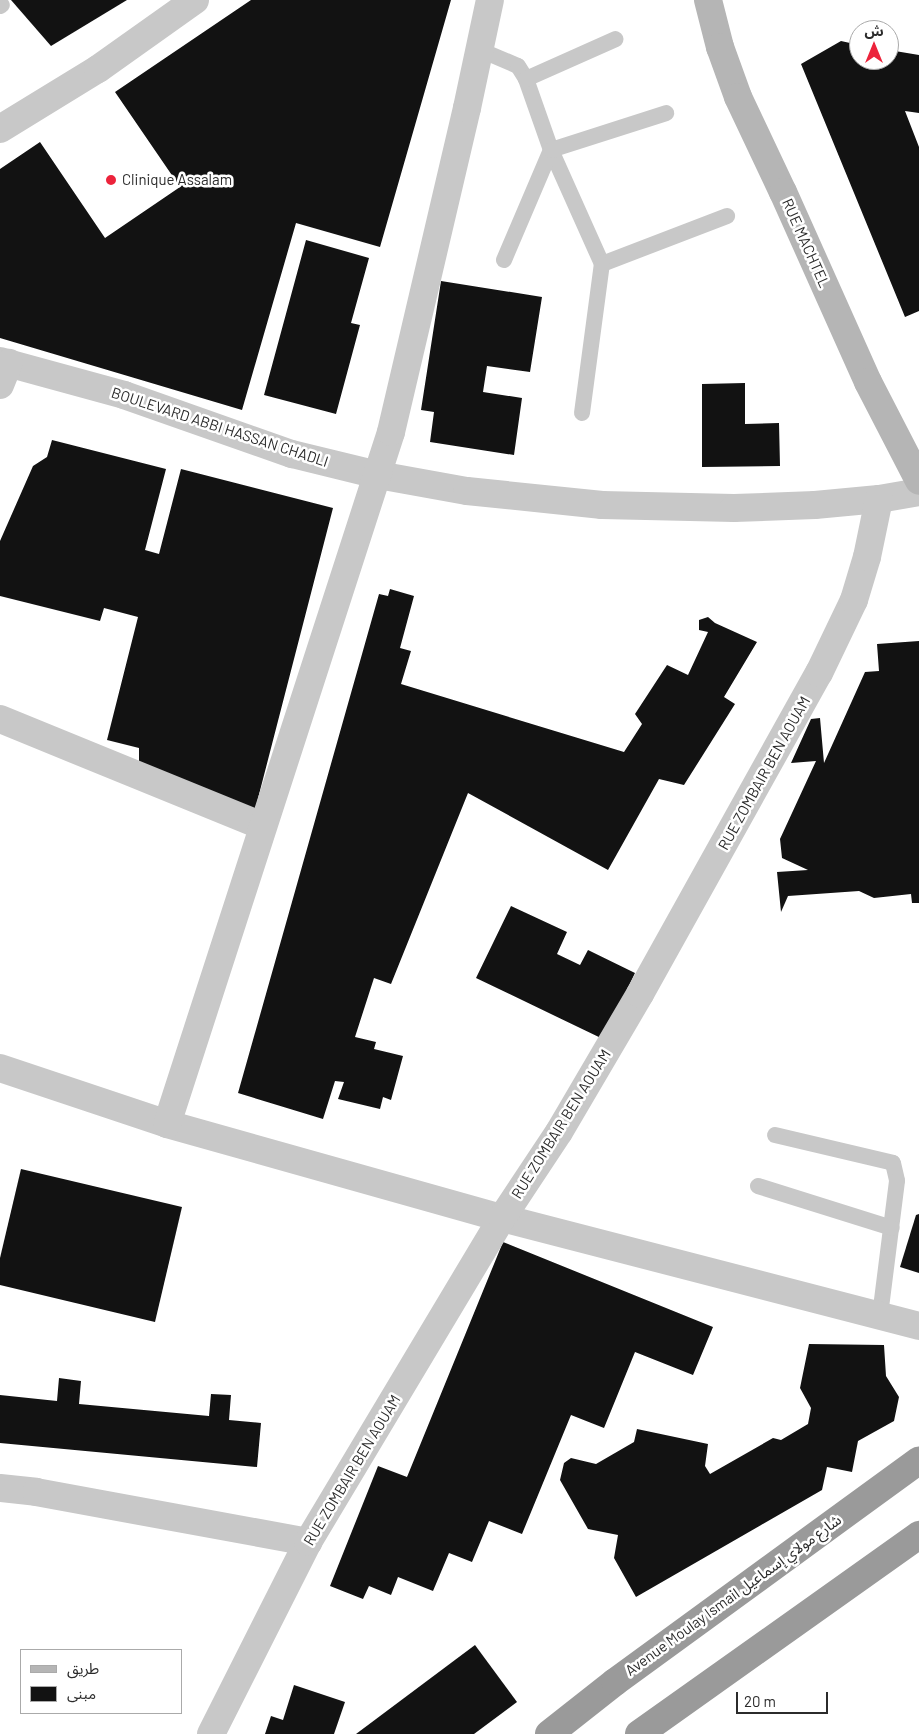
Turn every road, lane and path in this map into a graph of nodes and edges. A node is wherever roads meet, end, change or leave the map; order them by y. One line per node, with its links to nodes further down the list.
1 (194, 0): 8 (street)
2 (490, 0): 5 (street)
3 (708, 0): 16 (main road, RUE MACHTEL)
4 (616, 39): 6 (lane)
5 (478, 49): 6 (lane); 15 (street)
6 (526, 79): 9 (lane)
7 (666, 113): 9 (lane)
8 (0, 129)
9 (551, 150): 11 (lane); 12 (lane)
10 (727, 216): 12 (lane)
11 (504, 260)
12 (602, 264): 14 (lane)
13 (3, 370): 15 (street, BOULEVARD ABBI HASSAN CHADLI)
14 (582, 413)
15 (378, 475): 18 (street, BOULEVARD ABBI HASSAN CHADLI); 20 (street)
16 (919, 480)
17 (919, 492): 18 (street, BOULEVARD ABBI HASSAN CHADLI)
18 (880, 500): 25 (street, RUE ZOMBAIR BEN AOUAM)
19 (0, 719): 20 (street)
20 (262, 826): 22 (street)
21 (0, 1068): 22 (street)
22 (167, 1124): 25 (street)
23 (776, 1135): 26 (lane)
24 (758, 1186): 26 (lane)
25 (502, 1218): 27 (street); 32 (street, RUE ZOMBAIR BEN AOUAM)
26 (892, 1228): 27 (lane)
27 (880, 1316): 28 (street)
28 (919, 1326)
29 (919, 1460): 34 (highway, Avenue Moulay Ismail شارع مولاي إسماعيل)
30 (0, 1488): 32 (street)
31 (919, 1535): 35 (highway)
32 (308, 1542): 33 (street, RUE ZOMBAIR BEN AOUAM)
33 (211, 1734)
34 (550, 1734)
35 (639, 1734)

